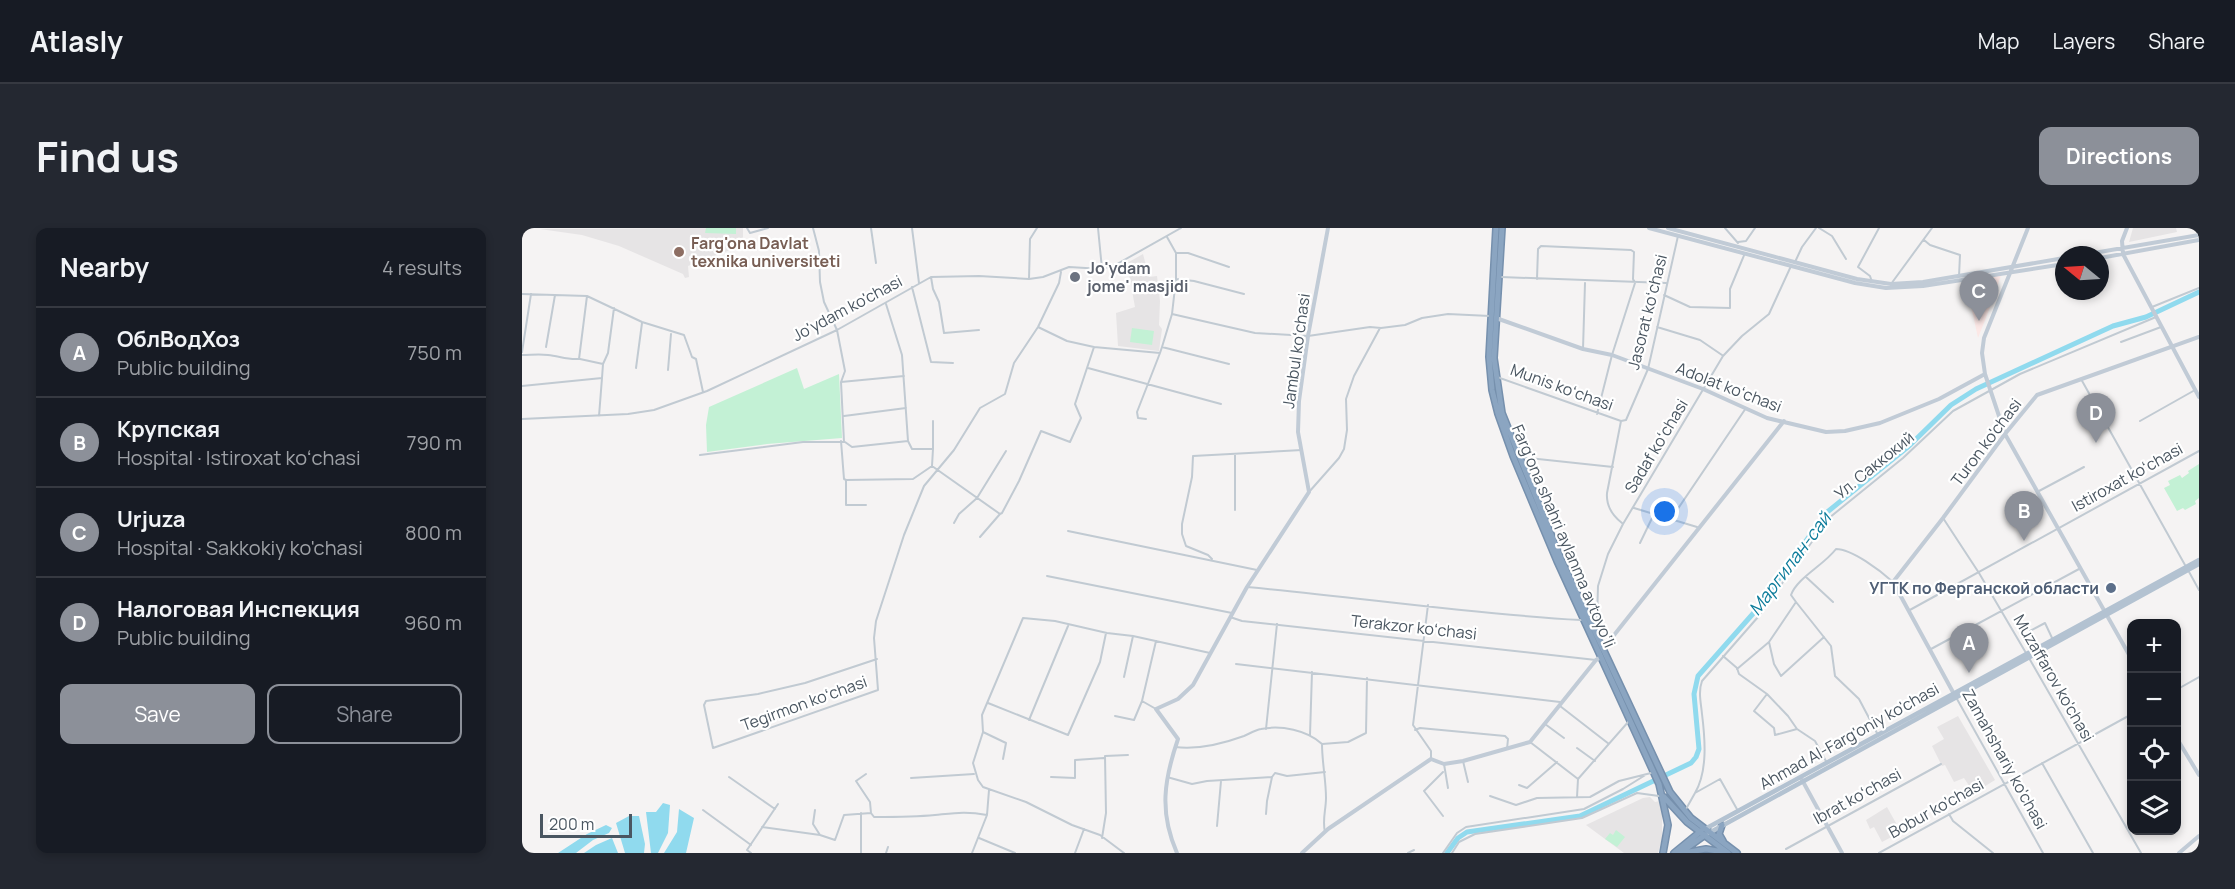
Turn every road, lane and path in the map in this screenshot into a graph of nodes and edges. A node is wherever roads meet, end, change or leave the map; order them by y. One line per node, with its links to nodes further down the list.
1 (747, 228): 2 (street)
2 (768, 228)
3 (813, 228): 75 (street)
4 (871, 228): 36 (street)
5 (912, 228): 52 (street)
6 (1037, 228): 47 (street)
7 (1098, 228): 41 (street)
8 (1181, 228): 23 (street, Jo'ydam ko'chasi)
9 (1328, 228): 78 (street, Jambul koʻchasi)
10 (1496, 228): 68 (highway, Farg‘ona shahri aylanma avtoyo‘li)
11 (1502, 228): 46 (highway, Farg‘ona shahri aylanma avtoyo‘li)
12 (1649, 228): 22 (street)
13 (1668, 228): 26 (street)
14 (1725, 228): 26 (street)
15 (1755, 228): 26 (street)
16 (1818, 228): 33 (street); 37 (street, Sadaf koʻchasi)
17 (1879, 228): 51 (street)
18 (1932, 228): 24 (street)
19 (2028, 228): 40 (street)
20 (2127, 228): 27 (street)
21 (2199, 235): 27 (street)
22 (1678, 236): 30 (street); 54 (street, Jasorat koʻchasi)
23 (1167, 237): 29 (street); 41 (street, Jo'ydam ko'chasi)
24 (1923, 240): 44 (street); 55 (street)
25 (2199, 240): 31 (street)
26 (1738, 244): 35 (street)
27 (2122, 248): 28 (street); 31 (street)
28 (2109, 250)
29 (1176, 253): 39 (street); 48 (street)
30 (1745, 253): 35 (street); 62 (street)
31 (2123, 254): 32 (street); 66 (street)
32 (2109, 256)
33 (1846, 259)
34 (2055, 260): 40 (street)
35 (1783, 261): 37 (street)
36 (876, 263)
37 (1793, 264): 43 (street); 51 (street); 89 (street, Sadaf koʻchasi)
38 (2055, 265): 43 (street)
39 (1229, 267)
40 (2012, 267): 43 (street); 44 (street)
41 (1102, 269): 42 (street, Jo'ydam ko'chasi)
42 (1061, 272): 47 (street, Jo'ydam ko'chasi); 71 (street)
43 (2009, 272): 98 (street)
44 (1959, 276): 55 (street)
45 (931, 277): 47 (street, Jo'ydam ko'chasi); 52 (street, Jo'ydam ko'chasi); 76 (street)
46 (1498, 277): 49 (street); 68 (highway, Farg‘ona shahri aylanma avtoyo‘li)
47 (1029, 279)
48 (1176, 279): 60 (street); 67 (street)
49 (1537, 279): 50 (street); 53 (street)
50 (1586, 281): 53 (street); 85 (street)
51 (1872, 282): 55 (street)
52 (919, 283): 56 (street, Jo'ydam ko'chasi)
53 (1635, 283): 54 (street); 88 (street)
54 (1667, 283): 62 (street, Jasorat koʻchasi)
55 (1891, 284)
56 (912, 287): 64 (street, Jo'ydam ko'chasi); 91 (street)
57 (2199, 288): 66 (street)
58 (522, 294): 59 (street)
59 (531, 294): 61 (street); 87 (street)
60 (1244, 294)
61 (555, 295): 63 (street); 81 (street)
62 (1665, 295): 72 (street, Jasorat koʻchasi)
63 (587, 296): 65 (street); 90 (street)
64 (886, 303): 75 (street, Jo'ydam ko'chasi); 99 (street)
65 (614, 308): 70 (street); 92 (street)
66 (2151, 308): 69 (street)
67 (1172, 314): 78 (street); 83 (street)
68 (1493, 317): 74 (street); 85 (street, Adolat koʻchasi); 100 (highway, Farg‘ona shahri aylanma avtoyo‘li); 147 (highway, Farg‘ona shahri aylanma avtoyo‘li)
69 (2156, 317): 73 (street); 107 (street, Ул. Саккокий)
70 (642, 322): 77 (street); 94 (street)
71 (1038, 327): 82 (street); 136 (street)
72 (1657, 327): 89 (street); 96 (street, Jasorat koʻchasi)
73 (2161, 327): 80 (street); 84 (street)
74 (1380, 328): 78 (street); 139 (street)
75 (837, 330): 103 (street); 109 (street, Jo'ydam ko'chasi)
76 (979, 330)
77 (671, 332): 97 (street); 109 (street)
78 (1308, 336): 127 (street, Jambul koʻchasi)
79 (2199, 337): 84 (street, Turon ko'chasi)
80 (2121, 342)
81 (546, 347)
82 (1094, 347): 86 (street); 95 (street)
83 (1162, 347): 86 (street); 93 (street)
84 (2172, 347): 102 (street, Turon ko'chasi); 108 (street)
85 (1583, 349): 88 (street, Adolat koʻchasi)
86 (1160, 353): 104 (street)
87 (522, 354): 90 (street)
88 (1612, 355): 96 (street, Adolat koʻchasi); 114 (street)
89 (1723, 356): 106 (street, Sadaf koʻchasi)
90 (579, 359): 92 (street)
91 (953, 363)
92 (603, 364): 101 (street)
93 (1229, 364)
94 (636, 368)
95 (1088, 368): 104 (street); 145 (street)
96 (1648, 369): 106 (street, Adolat koʻchasi); 120 (street, Jasorat koʻchasi)
97 (668, 370)
98 (1985, 374): 107 (street); 122 (street, Adolat koʻchasi)
99 (904, 376): 103 (street); 112 (street)
100 (1495, 376): 114 (street, Munis koʻchasi); 132 (highway, Farg‘ona shahri aylanma avtoyo‘li)
101 (602, 378): 105 (street); 115 (street)
102 (2081, 379): 123 (street, Turon ko'chasi); 138 (street)
103 (841, 382): 116 (street)
104 (1147, 384): 111 (street); 118 (street)
105 (522, 386)
106 (1703, 389): 113 (street, Adolat koʻchasi); 143 (street, Sadaf koʻchasi)
107 (1990, 389): 123 (street); 192 (street, Ул. Саккокий)
108 (2195, 390): 110 (street); 121 (street)
109 (703, 392): 115 (street, Jo'ydam ko'chasi)
110 (2199, 397)
111 (1221, 404)
112 (906, 408): 116 (street); 125 (street)
113 (1746, 408): 122 (street, Adolat koʻchasi); 149 (street)
114 (1597, 414): 120 (street, Munis koʻchasi)
115 (599, 416): 117 (street, Jo'ydam ko'chasi)
116 (844, 416): 124 (street)
117 (522, 419)
118 (1146, 419)
119 (933, 421): 126 (street)
120 (1621, 421): 134 (street, Jasorat koʻchasi)
121 (2140, 421)
122 (1784, 422): 152 (street)
123 (2005, 434): 140 (street); 148 (street, Turon ko'chasi)
124 (842, 441): 125 (street); 130 (street); 137 (street)
125 (908, 441): 126 (street)
126 (933, 449): 133 (street)
127 (1302, 450): 131 (street); 139 (street, Jambul koʻchasi)
128 (1006, 451): 141 (street)
129 (2199, 451): 138 (street, Istiroxat koʻchasi)
130 (700, 454)
131 (1235, 454): 144 (street); 157 (street)
132 (1519, 457): 134 (street); 147 (highway, Farg‘ona shahri aylanma avtoyo‘li)
133 (932, 466): 136 (street); 137 (street)
134 (1613, 467): 151 (street, Jasorat koʻchasi)
135 (2084, 467): 140 (street)
136 (937, 469): 141 (street); 194 (street)
137 (846, 480): 142 (street)
138 (2140, 482): 153 (street, Istiroxat koʻchasi); 160 (street)
139 (1309, 492): 162 (street)
140 (2037, 492): 153 (street)
141 (977, 498): 145 (street); 150 (street)
142 (866, 506)
143 (1633, 508): 146 (street); 151 (street, Sadaf koʻchasi)
144 (1235, 510)
145 (1000, 514): 155 (street)
146 (1654, 514): 149 (street); 156 (street)
147 (1541, 516): 176 (highway, Farg‘ona shahri aylanma avtoyo‘li); 179 (highway, Farg‘ona shahri aylanma avtoyo‘li)
148 (1943, 518): 163 (street, Muzaffarov ko'chasi); 166 (street, Turon ko'chasi)
149 (1671, 519): 152 (street)
150 (954, 523)
151 (1623, 524): 179 (street, Sadaf koʻchasi)
152 (1700, 528): 188 (street)
153 (2058, 529): 161 (street); 163 (street, Istiroxat koʻchasi)
154 (1068, 531): 157 (street)
155 (981, 537)
156 (1640, 543)
157 (1212, 559): 162 (street)
158 (2199, 560): 160 (main road, Ahmad Al-Farg'oniy ko'chasi)
159 (2199, 564): 160 (main road, Ahmad Al-Farg'oniy ko'chasi)
160 (2187, 568): 168 (street); 174 (main road, Ahmad Al-Farg'oniy ko'chasi)
161 (2079, 569): 173 (street); 174 (street)
162 (1257, 570): 167 (street)
163 (1979, 573): 172 (street, Istiroxat koʻchasi); 173 (street, Muzaffarov ko'chasi)
164 (1047, 576): 175 (street, Terakzor koʻchasi)
165 (1806, 577): 166 (street); 169 (street); 170 (street)
166 (1893, 582): 172 (street, Zamahshariy ko'chasi)
167 (1246, 587): 171 (street, Terakzor koʻchasi); 175 (street)
168 (2199, 590)
169 (1796, 602): 183 (street); 187 (street)
170 (1833, 602)
171 (1428, 605): 176 (street, Terakzor koʻchasi); 184 (street)
172 (1908, 611): 189 (street, Zamahshariy ko'chasi)
173 (2001, 611): 189 (street); 193 (street, Muzaffarov ko'chasi)
174 (2106, 613): 185 (main road, Ahmad Al-Farg'oniy ko'chasi); 190 (street); 193 (main road, Ahmad Al-Farg'oniy ko'chasi)
175 (1231, 615): 177 (street, Terakzor koʻchasi); 191 (street)
176 (1584, 620): 195 (highway, Farg‘ona shahri aylanma avtoyo‘li)
177 (1277, 624): 184 (street, Terakzor koʻchasi); 197 (street)
178 (1069, 625): 181 (street); 208 (street); 214 (street)
179 (1593, 625): 188 (highway, Farg‘ona shahri aylanma avtoyo‘li)
180 (2030, 631): 185 (street)
181 (1107, 633): 182 (street); 214 (street)
182 (1133, 636): 186 (street); 200 (street)
183 (1824, 637): 187 (street); 221 (street)
184 (1423, 640): 195 (street, Terakzor koʻchasi); 203 (street)
185 (2053, 640): 193 (main road, Ahmad Al-Farg'oniy ko'chasi)
186 (1156, 641): 191 (street); 207 (street)
187 (1769, 642): 198 (street)
188 (1603, 649): 244 (highway, Farg‘ona shahri aylanma avtoyo‘li)
189 (1929, 650): 206 (street, Zamahshariy ko'chasi)
190 (2127, 651)
191 (1210, 653): 210 (street)
192 (1723, 656): 198 (street); 262 (street, Ул. Саккокий)
193 (2028, 656): 206 (main road, Ahmad Al-Farg'oniy ko'chasi); 224 (street, Muzaffarov ko'chasi)
194 (877, 659): 194 (street, Tegirmon koʻchasi)
195 (1598, 659): 209 (street); 213 (highway, Farg‘ona shahri aylanma avtoyo‘li)
196 (1236, 664): 197 (street)
197 (1271, 669): 199 (street); 216 (street)
198 (1737, 669): 205 (street)
199 (1312, 672): 202 (street); 220 (street)
200 (1124, 677)
201 (2199, 677): 204 (street)
202 (1366, 678): 203 (street); 225 (street)
203 (1417, 684): 209 (street); 218 (street)
204 (2181, 687)
205 (1767, 694): 217 (street); 217 (street)
206 (1955, 696): 221 (main road, Ahmad Al-Farg'oniy ko'chasi); 255 (main road, Ahmad Al-Farg'oniy ko'chasi); 258 (street, Zamahshariy ko'chasi)
207 (1142, 702): 210 (street); 211 (street)
208 (988, 703): 214 (street); 219 (street)
209 (1562, 704): 215 (street); 226 (street)
210 (1156, 709): 228 (street)
211 (1115, 716)
212 (2127, 717): 224 (street, Bobur ko'chasi)
213 (1630, 719): 226 (street); 244 (highway, Farg‘ona shahri aylanma avtoyo‘li)
214 (1029, 720)
215 (1545, 724): 222 (street); 223 (street)
216 (1266, 729): 220 (street); 228 (street)
217 (1797, 729): 238 (street)
218 (1415, 730): 230 (street); 234 (street)
219 (983, 732): 233 (street); 246 (street)
220 (1310, 735): 225 (street)
221 (1878, 735): 238 (main road, Ahmad Al-Farg'oniy ko'chasi)
222 (1564, 738)
223 (1530, 742): 230 (street); 237 (street)
224 (2078, 743): 239 (street, Bobur ko'chasi); 317 (street, Muzaffarov ko'chasi)
225 (1322, 744): 242 (street)
226 (1609, 744): 236 (street)
227 (2181, 745): 248 (street)
228 (1175, 746): 251 (street)
229 (1577, 748): 236 (street)
230 (1507, 749): 235 (street)
231 (1128, 755): 232 (street)
232 (1104, 758): 250 (street); 288 (street)
233 (1003, 759)
234 (1431, 759): 240 (street); 283 (street)
235 (1463, 761): 240 (street); 257 (street)
236 (1594, 761): 254 (street)
237 (1557, 762): 254 (street); 259 (street)
238 (1827, 763): 255 (main road, Ahmad Al-Farg'oniy ko'chasi)
239 (2042, 763): 258 (street, Bobur ko'chasi); 316 (street)
240 (1444, 764): 243 (street)
241 (1941, 764): 281 (street, Ibrat koʻchasi)
242 (1324, 772): 252 (street); 283 (street)
243 (1443, 772): 260 (street); 277 (street)
244 (1657, 772): 247 (street); 264 (highway); 270 (highway)
245 (866, 774): 273 (street)
246 (975, 774): 253 (street); 261 (street)
247 (1647, 774): 265 (street); 305 (street)
248 (2199, 776)
249 (729, 777): 267 (street)
250 (1051, 777)
251 (1167, 777): 256 (street); 302 (street)
252 (1272, 777): 256 (street); 274 (street)
253 (911, 778)
254 (1578, 779): 265 (street)
255 (1802, 780): 271 (main road, Ahmad Al-Farg'oniy ko'chasi); 278 (main road, Ahmad Al-Farg'oniy ko'chasi); 281 (street)
256 (1221, 781): 279 (street)
257 (1468, 782)
258 (2004, 784): 275 (street, Bobur ko'chasi); 315 (street, Zamahshariy ko'chasi)
259 (1519, 785)
260 (1448, 788)
261 (989, 790): 276 (street); 282 (street)
262 (1695, 793): 270 (street, Ул. Саккокий); 271 (street)
263 (1490, 796): 265 (street)
264 (1663, 796): 284 (highway); 306 (street); 307 (highway)
265 (1577, 797)
266 (778, 804): 267 (street)
267 (775, 809): 280 (street)
268 (703, 810): 290 (street)
269 (815, 810): 285 (street)
270 (1684, 811): 284 (highway)
271 (1738, 811): 284 (main road, Ahmad Al-Farg'oniy ko'chasi)
272 (861, 813): 273 (street); 285 (street); 296 (street)
273 (871, 813): 276 (street)
274 (1266, 814)
275 (1949, 814): 313 (street, Bobur ko'chasi); 314 (street)
276 (987, 815): 287 (street)
277 (1443, 816)
278 (1722, 825): 284 (main road, Ahmad Al-Farg'oniy ko'chasi); 289 (highway)
279 (1217, 826)
280 (762, 827): 285 (street); 290 (street)
281 (1827, 827): 292 (street, Ibrat koʻchasi); 312 (street)
282 (1084, 829): 288 (street); 300 (street)
283 (1325, 832): 303 (street)
284 (1704, 832): 289 (highway); 308 (highway, Ahmad Al-Farg'oniy ko'chasi); 309 (highway, Ahmad Al-Farg'oniy ko'chasi); 310 (highway)
285 (820, 835)
286 (2199, 836): 318 (street)
287 (978, 838): 298 (street); 299 (street)
288 (1102, 838): 301 (street)
289 (1724, 843): 311 (highway)
290 (751, 845): 295 (street)
291 (888, 848): 297 (street)
292 (1786, 849)
293 (1414, 850): 304 (street)
294 (1697, 851): 309 (highway); 310 (highway)
295 (751, 853)
296 (861, 853)
297 (886, 853)
298 (972, 853)
299 (1015, 853)
300 (1075, 853)
301 (1124, 853)
302 (1177, 853)
303 (1302, 853)
304 (1407, 853)
305 (1443, 853)
306 (1452, 853)
307 (1663, 853)
308 (1674, 853)
309 (1682, 853)
310 (1727, 853)
311 (1737, 853)
312 (1842, 853)
313 (1879, 853)
314 (1992, 853)
315 (2043, 853)
316 (2093, 853)
317 (2141, 853)
318 (2179, 853)

